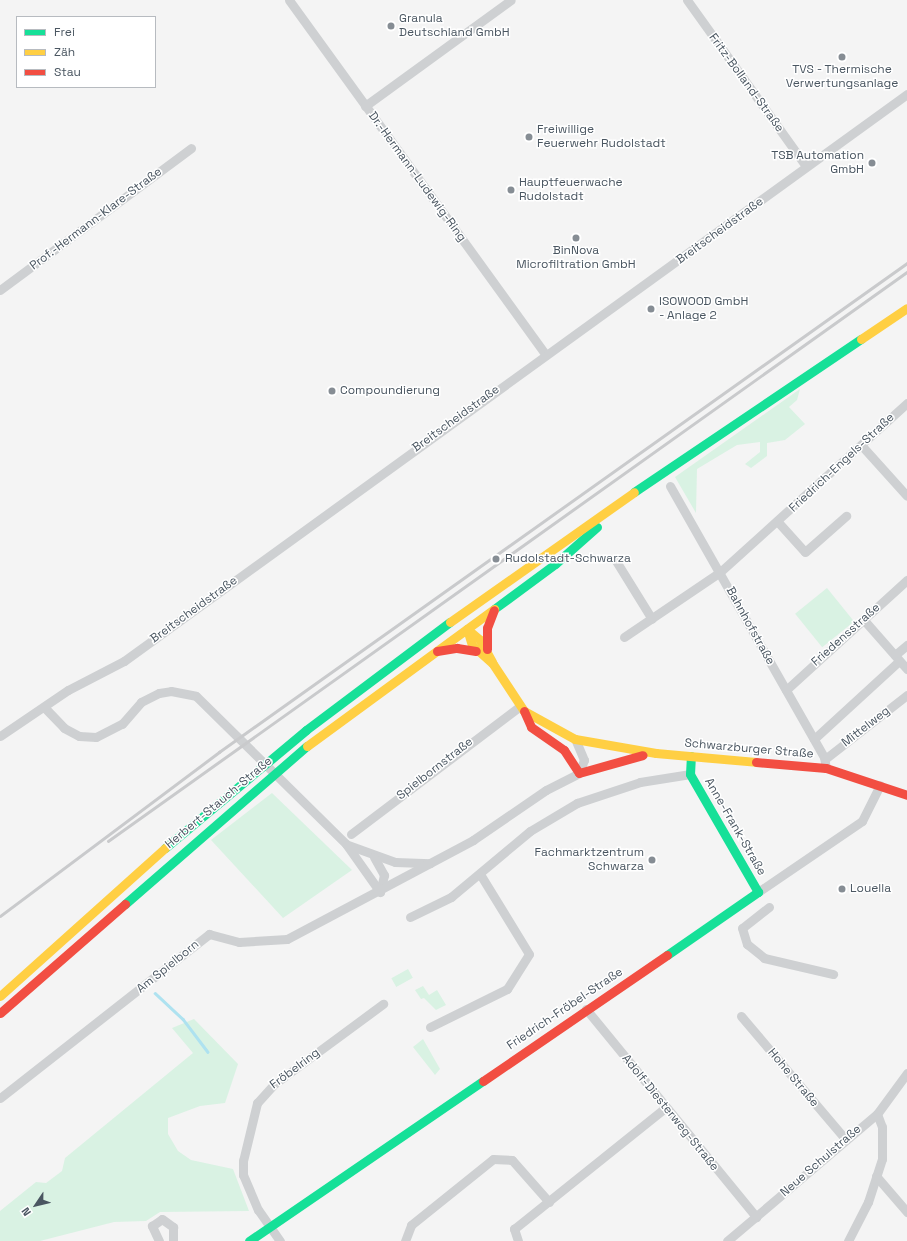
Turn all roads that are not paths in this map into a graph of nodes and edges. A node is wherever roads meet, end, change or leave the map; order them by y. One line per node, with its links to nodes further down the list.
1 (289, 0): 5 (street, Dr.-Hermann-Ludewig-Ring)
2 (511, 0): 5 (street)
3 (687, 0): 7 (street, Fritz-Bolland-Straße)
4 (907, 94): 7 (street, Breitscheidstraße)
5 (365, 106): 10 (street, Dr.-Hermann-Ludewig-Ring)
6 (191, 148): 8 (street, Prof.-Hermann-Klare-Straße)
7 (806, 166): 10 (street, Breitscheidstraße)
8 (0, 290)
9 (907, 308): 15 (main road)
10 (546, 355): 36 (street, Breitscheidstraße)
11 (907, 403): 12 (street, Friedrich-Engels-Straße)
12 (862, 446): 14 (street); 17 (street, Friedrich-Engels-Straße)
13 (670, 486): 19 (street, Bahnhofstraße)
14 (907, 496)
15 (617, 506): 21 (main road, Herbert-Stauch-Straße); 22 (main road, Herbert-Stauch-Straße)
16 (846, 516): 17 (street)
17 (778, 522): 19 (street, Friedrich-Engels-Straße)
18 (616, 561): 23 (street)
19 (720, 572): 23 (street, Friedrich-Engels-Straße); 34 (street, Bahnhofstraße)
20 (907, 580): 24 (street, Friedensstraße)
21 (494, 610): 25 (main road, Herbert-Stauch-Straße); 28 (main road)
22 (458, 616): 25 (main road); 58 (main road, Herbert-Stauch-Straße)
23 (652, 619): 26 (street, Friedrich-Engels-Straße)
24 (862, 619): 31 (street); 34 (street, Friedensstraße)
25 (468, 629): 28 (main road); 29 (main road, Herbert-Stauch-Straße); 30 (main road)
26 (624, 637)
27 (907, 645): 31 (street)
28 (487, 649): 32 (main road)
29 (437, 651): 30 (main road); 61 (main road, Herbert-Stauch-Straße)
30 (476, 651): 32 (main road, Schwarzburger Straße)
31 (897, 658): 33 (street); 40 (street)
32 (493, 664): 37 (main road, Schwarzburger Straße)
33 (907, 669)
34 (786, 690): 40 (street, Bahnhofstraße)
35 (907, 695): 43 (street, Mittelweg)
36 (44, 707): 38 (street, Breitscheidstraße); 49 (street)
37 (522, 709): 39 (main road, Schwarzburger Straße); 44 (main road, Schwarzburger Straße); 48 (street, Spielbornstraße)
38 (0, 736)
39 (575, 739): 41 (main road, Schwarzburger Straße); 44 (street)
40 (814, 739): 43 (street, Bahnhofstraße)
41 (656, 753): 42 (main road, Schwarzburger Straße); 44 (main road, Schwarzburger Straße)
42 (691, 756): 43 (main road, Schwarzburger Straße); 45 (main road, Anne-Frank-Straße)
43 (825, 763): 46 (main road, Schwarzburger Straße)
44 (579, 772): 51 (street, Schwarzburger Straße)
45 (690, 774): 52 (street, Anne-Frank-Straße); 54 (main road, Anne-Frank-Straße)
46 (880, 785): 47 (main road, Schwarzburger Straße); 54 (street, Friedrich-Fröbel-Straße)
47 (907, 794)
48 (351, 834)
49 (346, 844): 50 (street); 53 (street)
50 (374, 857): 51 (street); 53 (street)
51 (434, 863): 53 (street, Schwarzburger Straße)
52 (480, 874): 56 (street, Anne-Frank-Straße); 63 (street)
53 (380, 892): 65 (street, Am Spielborn)
54 (758, 892): 60 (main road, Friedrich-Fröbel-Straße)
55 (769, 907): 57 (street)
56 (410, 917)
57 (833, 974)
58 (0, 996)
59 (383, 1004): 73 (street, Fröbelring)
60 (586, 1009): 66 (street, Adolf-Diesterweg-Straße); 73 (main road, Friedrich-Fröbel-Straße)
61 (0, 1012)
62 (741, 1016): 68 (street, Hohe Straße)
63 (430, 1027)
64 (907, 1073): 67 (street, Neue Schulstraße)
65 (0, 1098)
66 (665, 1108): 70 (street); 72 (street, Adolf-Diesterweg-Straße)
67 (877, 1114): 68 (street, Neue Schulstraße); 69 (street)
68 (846, 1140): 72 (street, Neue Schulstraße)
69 (876, 1176): 71 (street); 81 (street)
70 (549, 1202): 78 (street); 79 (street)
71 (907, 1212)
72 (756, 1217): 80 (street, Neue Schulstraße)
73 (268, 1226): 76 (main road, Friedrich-Fröbel-Straße); 77 (street, Fröbelring)
74 (159, 1241): 75 (street)
75 (173, 1241)
76 (249, 1241)
77 (280, 1241)
78 (405, 1241)
79 (518, 1241)
80 (727, 1241)
81 (848, 1241)

